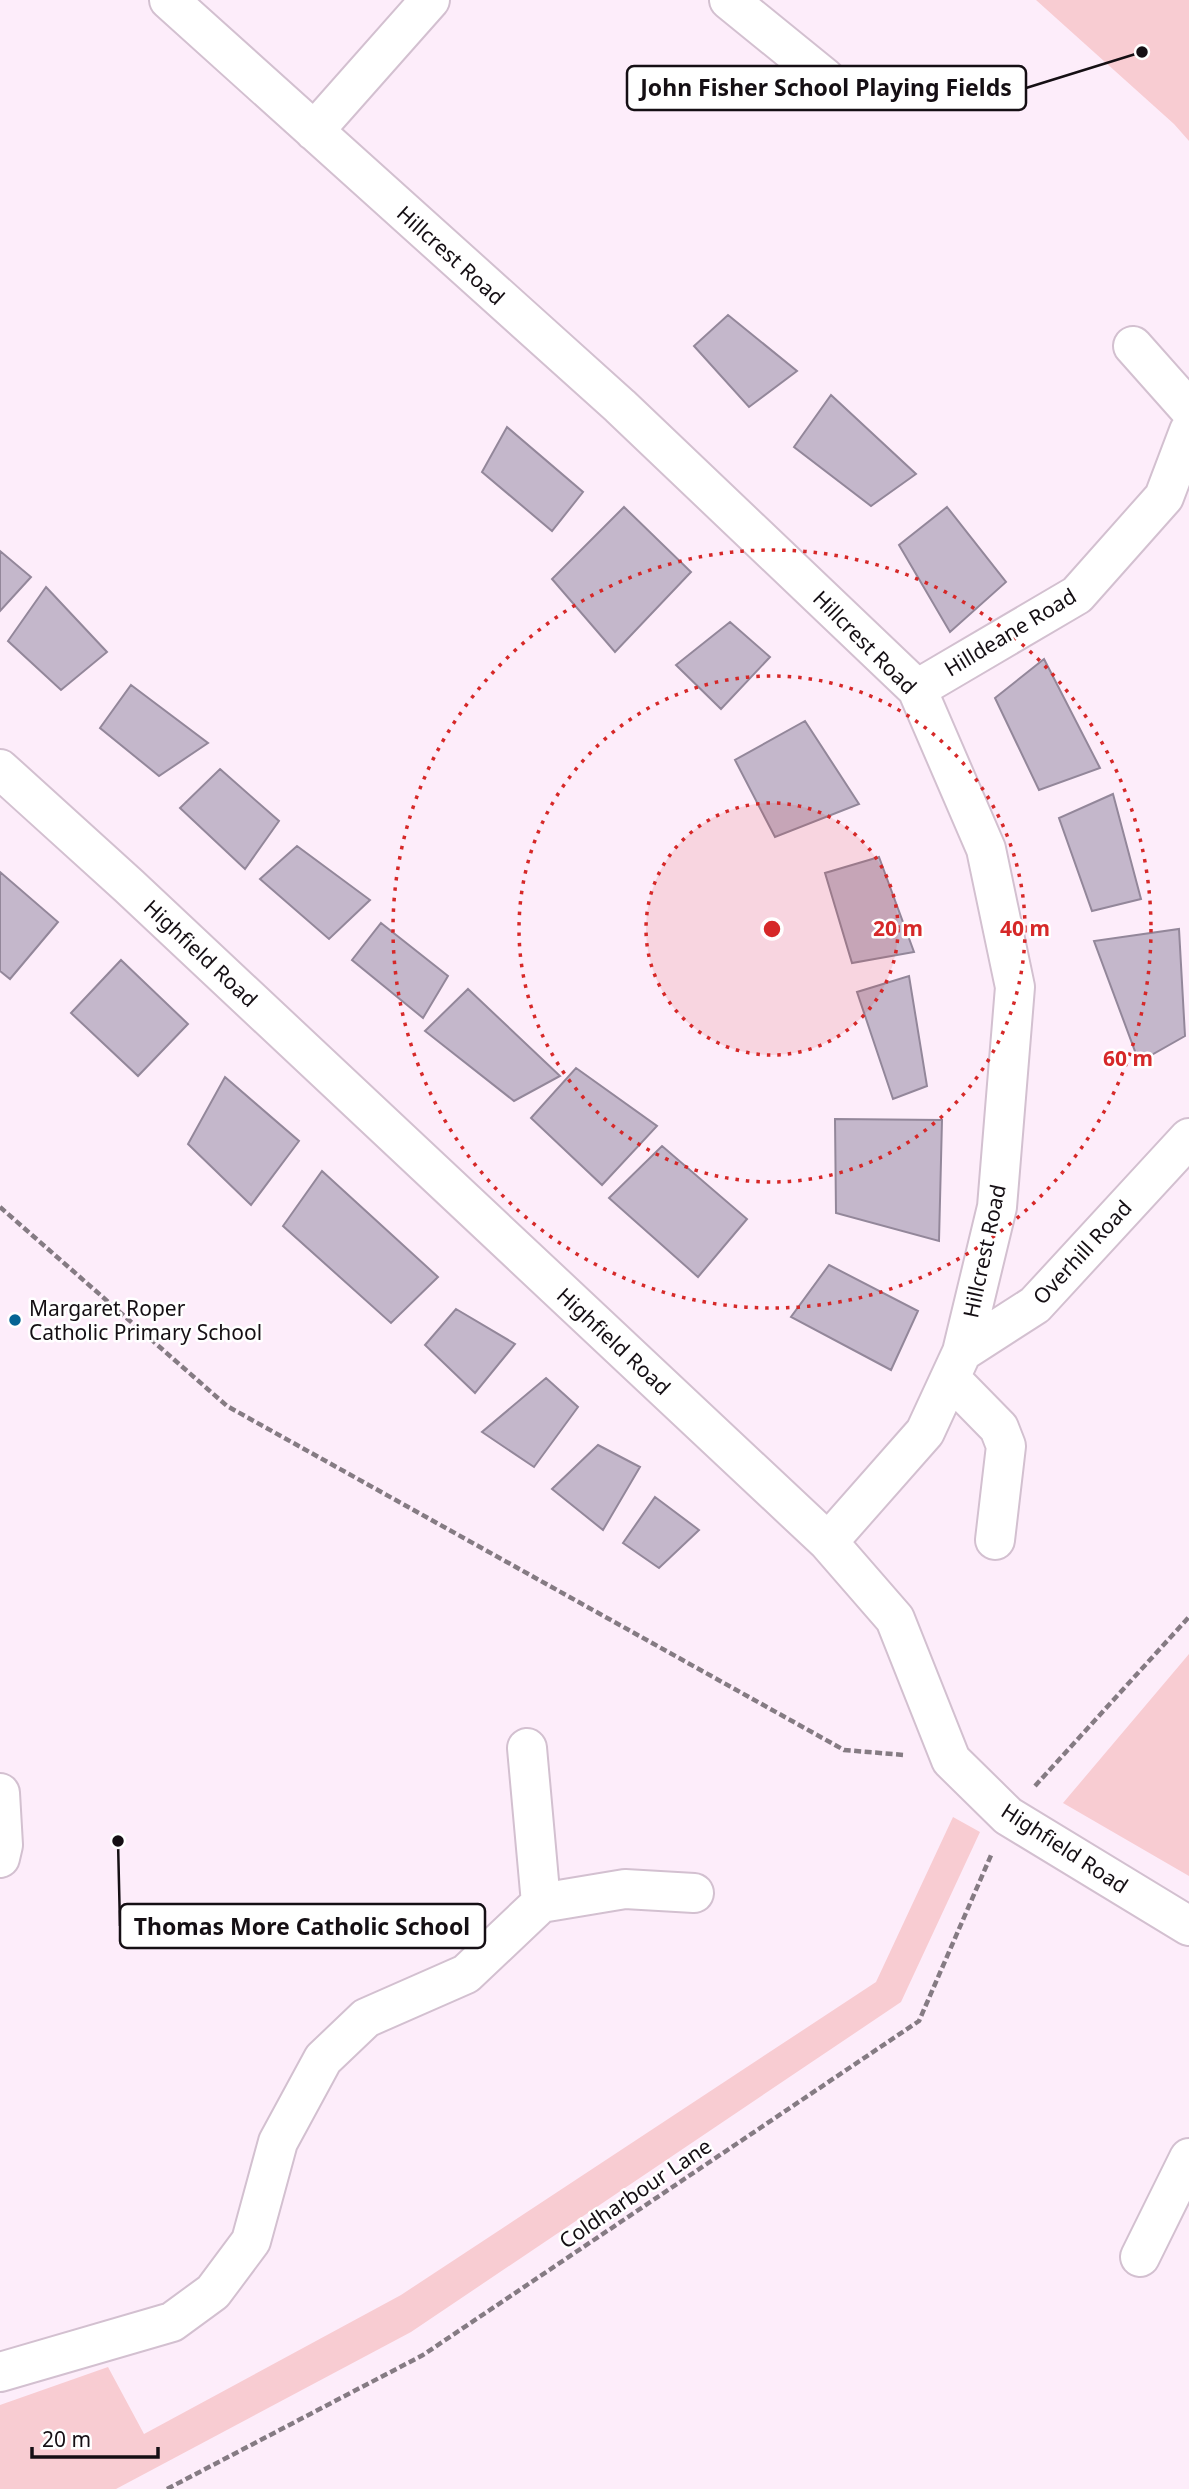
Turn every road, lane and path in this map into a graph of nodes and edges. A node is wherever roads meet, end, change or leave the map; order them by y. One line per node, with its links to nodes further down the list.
1 (169, 0): 5 (street, Hillcrest Road)
2 (430, 0): 5 (street)
3 (729, 0): 4 (street)
4 (825, 78)
5 (314, 131): 9 (street, Hillcrest Road)
6 (1133, 346): 7 (street)
7 (1189, 409)
8 (1189, 431): 9 (street, Hilldeane Road)
9 (917, 689): 13 (street, Hillcrest Road)
10 (0, 769): 15 (street, Highfield Road)
11 (1189, 1138): 13 (street, Overhill Road)
12 (0, 1207): 18 (path)
13 (956, 1365): 14 (street); 15 (street, Hillcrest Road)
14 (995, 1540)
15 (828, 1542): 18 (street, Highfield Road)
16 (1189, 1617): 20 (path, Coldharbour Lane)
17 (527, 1748): 23 (street)
18 (951, 1760): 20 (street, Highfield Road)
19 (0, 1793): 21 (street)
20 (1008, 1816): 24 (street, Highfield Road); 28 (path, Coldharbour Lane)
21 (0, 1858)
22 (694, 1893): 23 (street)
23 (541, 1903): 27 (street)
24 (1189, 1926)
25 (1189, 2158): 26 (street)
26 (1140, 2257)
27 (0, 2372)
28 (167, 2489)

